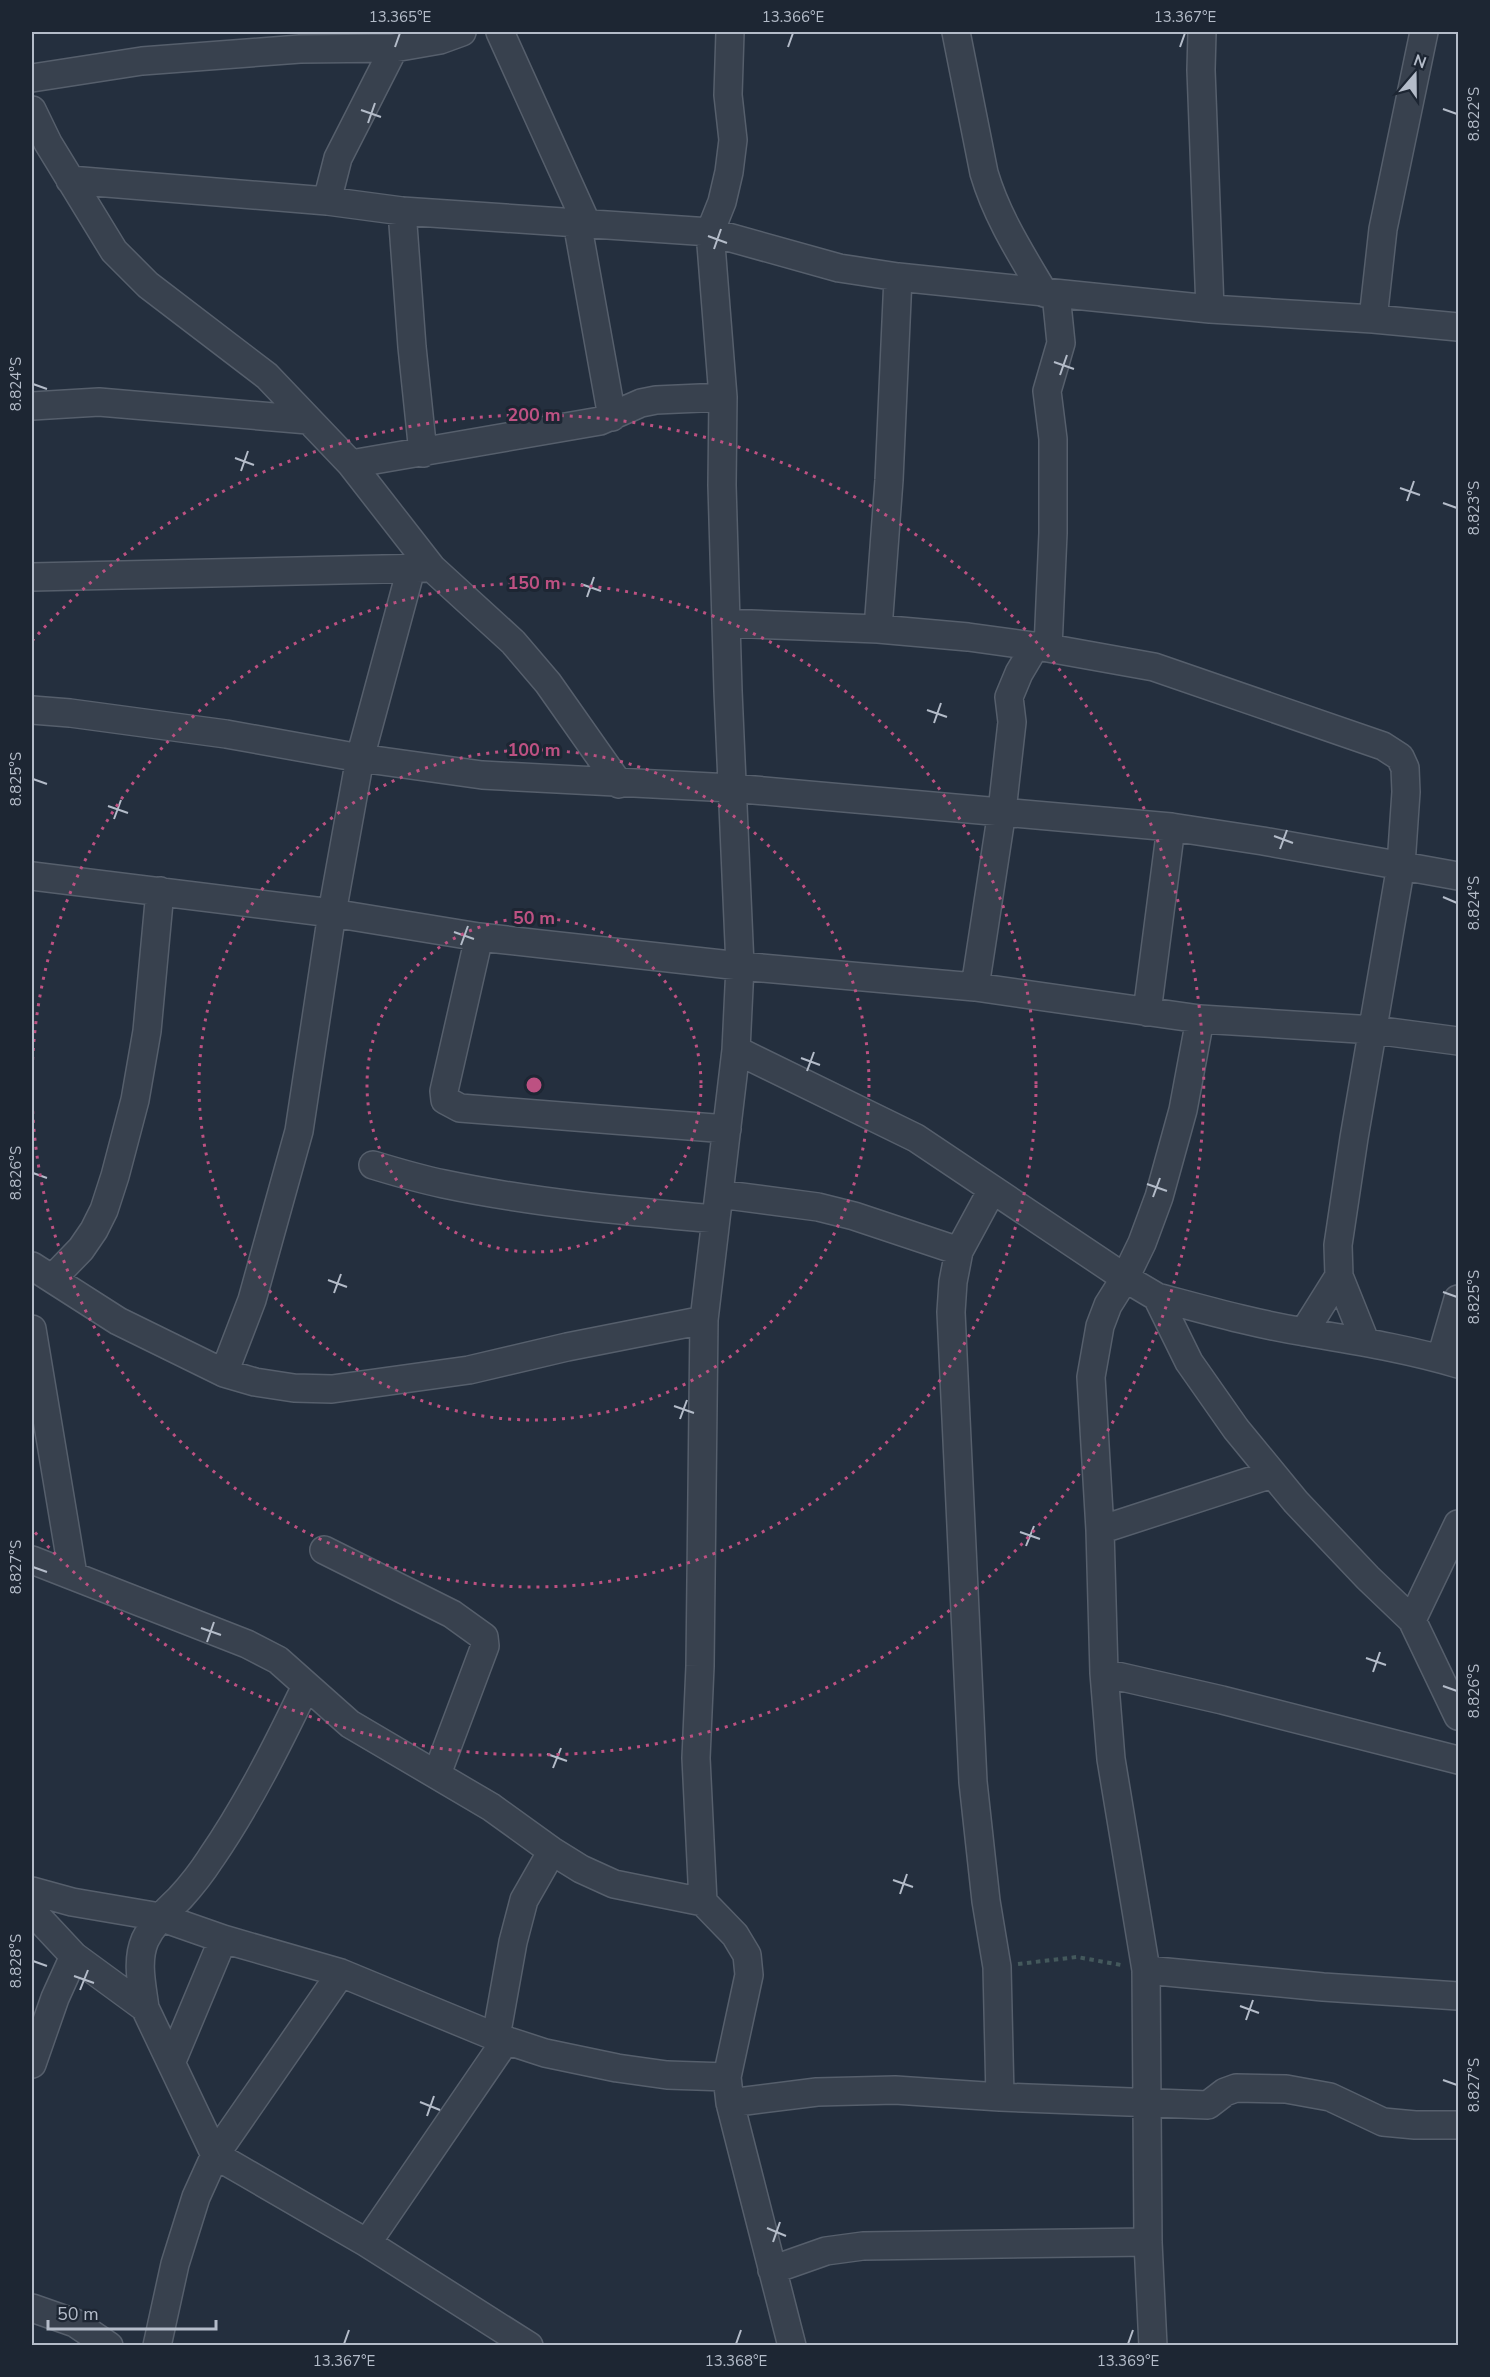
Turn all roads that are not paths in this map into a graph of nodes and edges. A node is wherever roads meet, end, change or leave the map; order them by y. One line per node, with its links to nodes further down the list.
1 (462, 32): 7 (street)
2 (500, 32): 13 (street)
3 (730, 32): 14 (street)
4 (956, 32): 16 (street)
5 (1202, 32): 17 (street)
6 (1425, 32): 18 (street)
7 (394, 48): 8 (street); 11 (street)
8 (32, 78)
9 (32, 110): 10 (street)
10 (70, 180): 11 (street); 23 (street)
11 (327, 201): 12 (street)
12 (402, 211): 13 (street); 24 (street)
13 (581, 222): 14 (street); 22 (street)
14 (710, 232): 15 (street); 20 (street)
15 (898, 277): 16 (street); 29 (street)
16 (1050, 294): 17 (street); 30 (street)
17 (1210, 309): 18 (street)
18 (1373, 319): 19 (street)
19 (1458, 327)
20 (723, 397): 22 (street); 28 (street)
21 (32, 406): 23 (street)
22 (612, 417): 24 (street)
23 (308, 420): 25 (street)
24 (423, 453): 25 (street)
25 (351, 464): 26 (street)
26 (422, 569): 27 (street); 32 (street); 33 (street)
27 (32, 577)
28 (726, 623): 29 (street); 34 (street)
29 (878, 629): 30 (street)
30 (1042, 647): 35 (street); 37 (street)
31 (32, 710): 32 (street)
32 (360, 758): 33 (street); 41 (street)
33 (619, 784): 34 (street)
34 (731, 788): 35 (street); 43 (street)
35 (1002, 811): 36 (street); 44 (street)
36 (1171, 827): 37 (street); 45 (street)
37 (1401, 865): 39 (street); 47 (street)
38 (32, 876): 40 (street)
39 (1458, 876)
40 (160, 891): 41 (street); 55 (street)
41 (332, 913): 42 (street); 65 (street)
42 (479, 937): 43 (street); 50 (street)
43 (740, 966): 44 (street); 49 (street)
44 (975, 987): 45 (street)
45 (1147, 1012): 46 (street)
46 (1200, 1019): 47 (street); 57 (street)
47 (1374, 1030): 48 (street); 56 (street)
48 (1458, 1041)
49 (736, 1050): 50 (street); 52 (street)
50 (727, 1129): 53 (street)
51 (373, 1165): 53 (street)
52 (992, 1190): 54 (street); 57 (street)
53 (717, 1207): 54 (street); 60 (street)
54 (959, 1251): 93 (street)
55 (42, 1272): 65 (street)
56 (1339, 1276): 62 (street); 63 (street)
57 (1125, 1278): 58 (street); 68 (street)
58 (1157, 1297): 62 (street); 66 (street)
59 (1458, 1299): 64 (street)
60 (704, 1320): 65 (street); 80 (street)
61 (32, 1329): 71 (street)
62 (1304, 1332): 63 (street)
63 (1365, 1341): 64 (street)
64 (1449, 1361)
65 (224, 1373)
66 (1272, 1474): 68 (street); 72 (street)
67 (1458, 1524): 72 (street)
68 (1100, 1530): 73 (street)
69 (324, 1550): 77 (street)
70 (32, 1560): 71 (street)
71 (73, 1575): 74 (street)
72 (1412, 1620): 75 (street)
73 (1104, 1673): 76 (street); 85 (street)
74 (306, 1686): 77 (street); 82 (street)
75 (1458, 1716)
76 (1458, 1760)
77 (437, 1774): 78 (street)
78 (552, 1851): 80 (street); 89 (street)
79 (32, 1890): 82 (street)
80 (703, 1902): 92 (street)
81 (32, 1911): 84 (street)
82 (172, 1921): 83 (street); 88 (street)
83 (222, 1939): 86 (street); 90 (street)
84 (74, 1956): 88 (street); 91 (street)
85 (1146, 1970): 87 (street); 94 (street)
86 (341, 1973): 89 (street); 96 (street)
87 (1458, 1996)
88 (145, 2008): 90 (street)
89 (501, 2038): 92 (street); 98 (street)
90 (172, 2061): 96 (street)
91 (32, 2064)
92 (728, 2090): 93 (street); 99 (street)
93 (1000, 2097): 94 (street)
94 (1146, 2102): 95 (street); 97 (street)
95 (1458, 2125)
96 (215, 2155): 98 (street); 102 (street)
97 (1148, 2242): 99 (street); 105 (street)
98 (367, 2243): 103 (street)
99 (772, 2270): 104 (street)
100 (32, 2308): 101 (street)
101 (109, 2346)
102 (158, 2346)
103 (529, 2346)
104 (792, 2346)
105 (1153, 2346)

